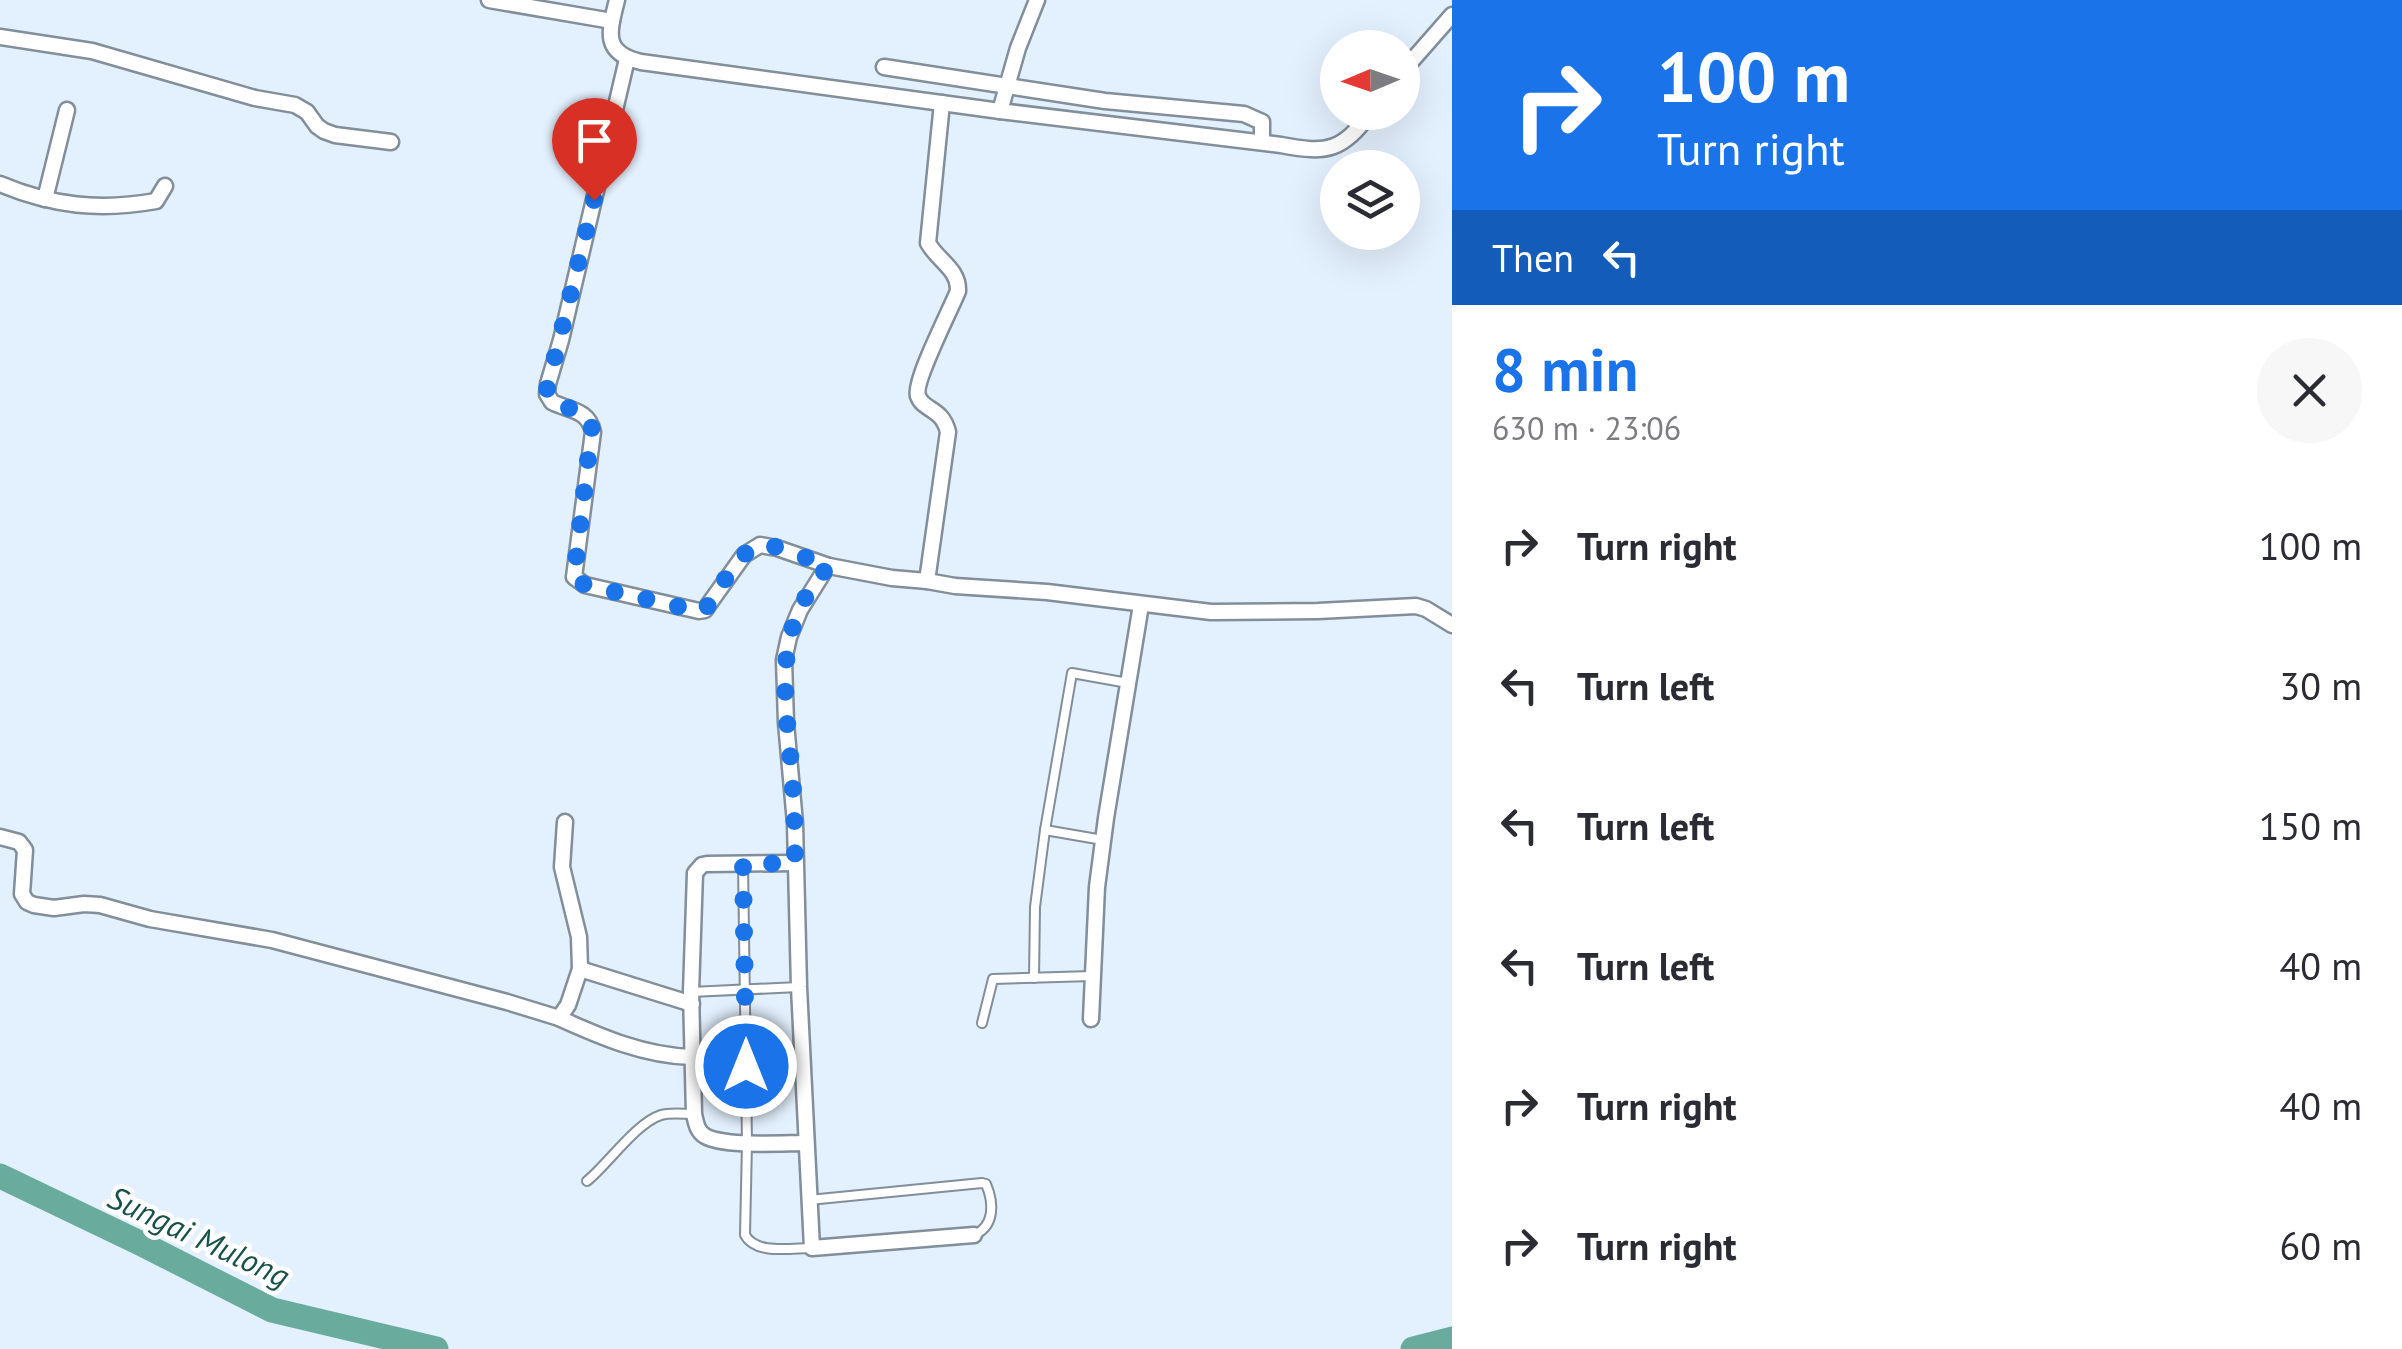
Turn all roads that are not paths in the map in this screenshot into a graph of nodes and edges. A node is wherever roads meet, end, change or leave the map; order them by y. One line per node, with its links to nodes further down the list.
1 (489, 0): 5 (street)
2 (617, 0): 5 (street)
3 (1037, 0): 10 (street)
4 (1452, 15): 7 (street)
5 (612, 21): 8 (street)
6 (0, 37): 15 (street)
7 (1420, 51)
8 (627, 59): 11 (street); 19 (street)
9 (884, 68): 10 (street)
10 (1002, 99): 11 (street); 14 (street); 14 (street)
11 (942, 102): 20 (street)
12 (67, 110): 18 (street)
13 (1356, 130): 14 (street)
14 (1263, 135)
15 (391, 142)
16 (0, 184): 18 (street)
17 (164, 186): 18 (street)
18 (45, 199)
19 (829, 566): 20 (street); 28 (street)
20 (927, 581): 21 (street)
21 (1141, 605): 22 (street); 23 (street)
22 (1452, 625)
23 (1128, 683): 25 (lane); 27 (street)
24 (565, 822): 30 (street)
25 (1045, 830): 27 (lane); 32 (lane)
26 (0, 837): 36 (street)
27 (1103, 840): 31 (street)
28 (795, 863): 29 (street); 33 (street)
29 (743, 864): 34 (lane); 35 (street)
30 (580, 969): 35 (street); 36 (street)
31 (1092, 976): 32 (lane); 37 (street)
32 (1034, 978): 38 (lane)
33 (799, 987): 34 (lane); 42 (street)
34 (746, 989): 35 (lane); 41 (lane)
35 (691, 998): 39 (street)
36 (559, 1018): 39 (street)
37 (1090, 1018)
38 (982, 1023)
39 (692, 1057): 40 (street)
40 (694, 1114): 41 (street); 43 (lane)
41 (747, 1142): 42 (street); 46 (lane)
42 (806, 1143): 44 (street)
43 (587, 1181)
44 (809, 1200): 45 (lane); 46 (street)
45 (974, 1235): 46 (street)
46 (812, 1248)

